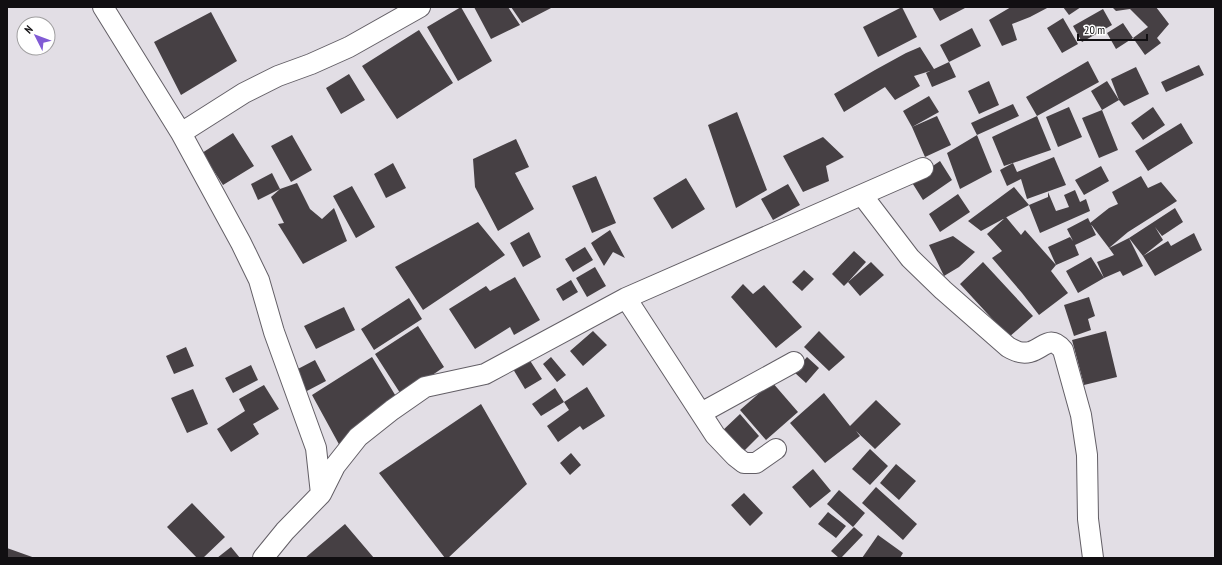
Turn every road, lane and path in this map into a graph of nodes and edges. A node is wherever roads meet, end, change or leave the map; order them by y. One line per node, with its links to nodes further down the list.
1 (103, 7): 3 (street)
2 (420, 7): 3 (street)
3 (180, 133): 10 (street)
4 (923, 168): 5 (street)
5 (862, 195): 6 (street); 12 (street)
6 (626, 298): 8 (street); 10 (street)
7 (794, 362): 8 (street)
8 (701, 413): 9 (street)
9 (776, 449)
10 (321, 494): 11 (street)
11 (263, 558)
12 (1093, 558)

